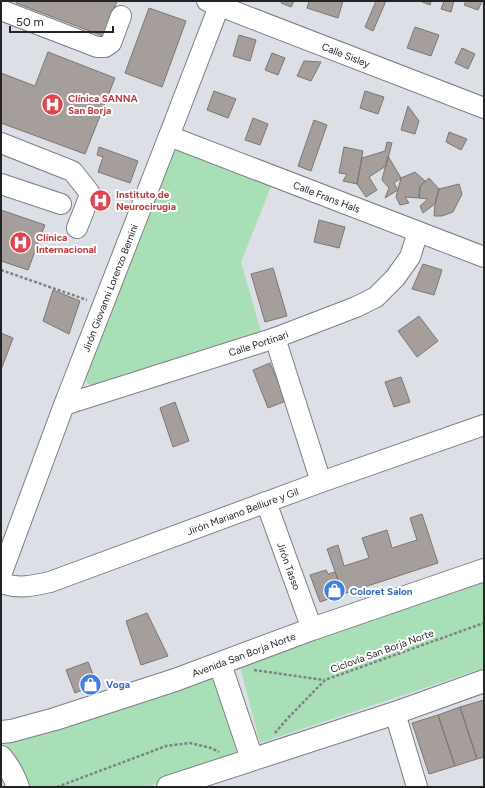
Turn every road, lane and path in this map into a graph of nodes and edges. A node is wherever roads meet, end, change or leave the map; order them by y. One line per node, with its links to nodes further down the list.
1 (216, 3): 4 (street, Calle Sisley); 5 (street, Jirón Giovanni Lorenzo Bernini)
2 (1, 10): 3 (street)
3 (121, 16)
4 (484, 108)
5 (170, 136): 10 (street, Calle Frans Hals); 13 (street, Jirón Giovanni Lorenzo Bernini)
6 (1, 143): 9 (street)
7 (1, 184): 8 (street)
8 (61, 204)
9 (77, 228)
10 (418, 232): 11 (street, Calle Frans Hals); 14 (street, Calle Portinari)
11 (484, 257)
12 (1, 270): 13 (path)
13 (103, 306): 15 (street, Jirón Giovanni Lorenzo Bernini)
14 (275, 338): 15 (street, Calle Portinari); 17 (street)
15 (64, 405): 20 (street, Jirón Giovanni Lorenzo Bernini)
16 (484, 425): 17 (street, Jirón Mariano Belliure y Gil)
17 (321, 482): 18 (street, Jirón Mariano Belliure y Gil)
18 (266, 502): 21 (street, Jirón Mariano Belliure y Gil); 23 (street, Jirón Tasso)
19 (484, 570): 23 (main road, Avenida San Borja Norte)
20 (1, 575)
21 (1, 583)
22 (484, 623): 26 (path, Ciclovía San Borja Norte)
23 (312, 629): 24 (main road, Avenida San Borja Norte)
24 (220, 664): 29 (main road, Avenida San Borja Norte); 33 (main road)
25 (249, 669): 26 (path)
26 (325, 680): 30 (path, Ciclovía San Borja Norte)
27 (484, 681): 28 (main road)
28 (395, 713): 33 (main road); 37 (street)
29 (1, 732)
30 (274, 734)
31 (223, 753): 35 (path)
32 (1, 757): 34 (main road)
33 (252, 759): 36 (main road)
34 (18, 787)
35 (57, 787)
36 (168, 787)
37 (417, 787)

